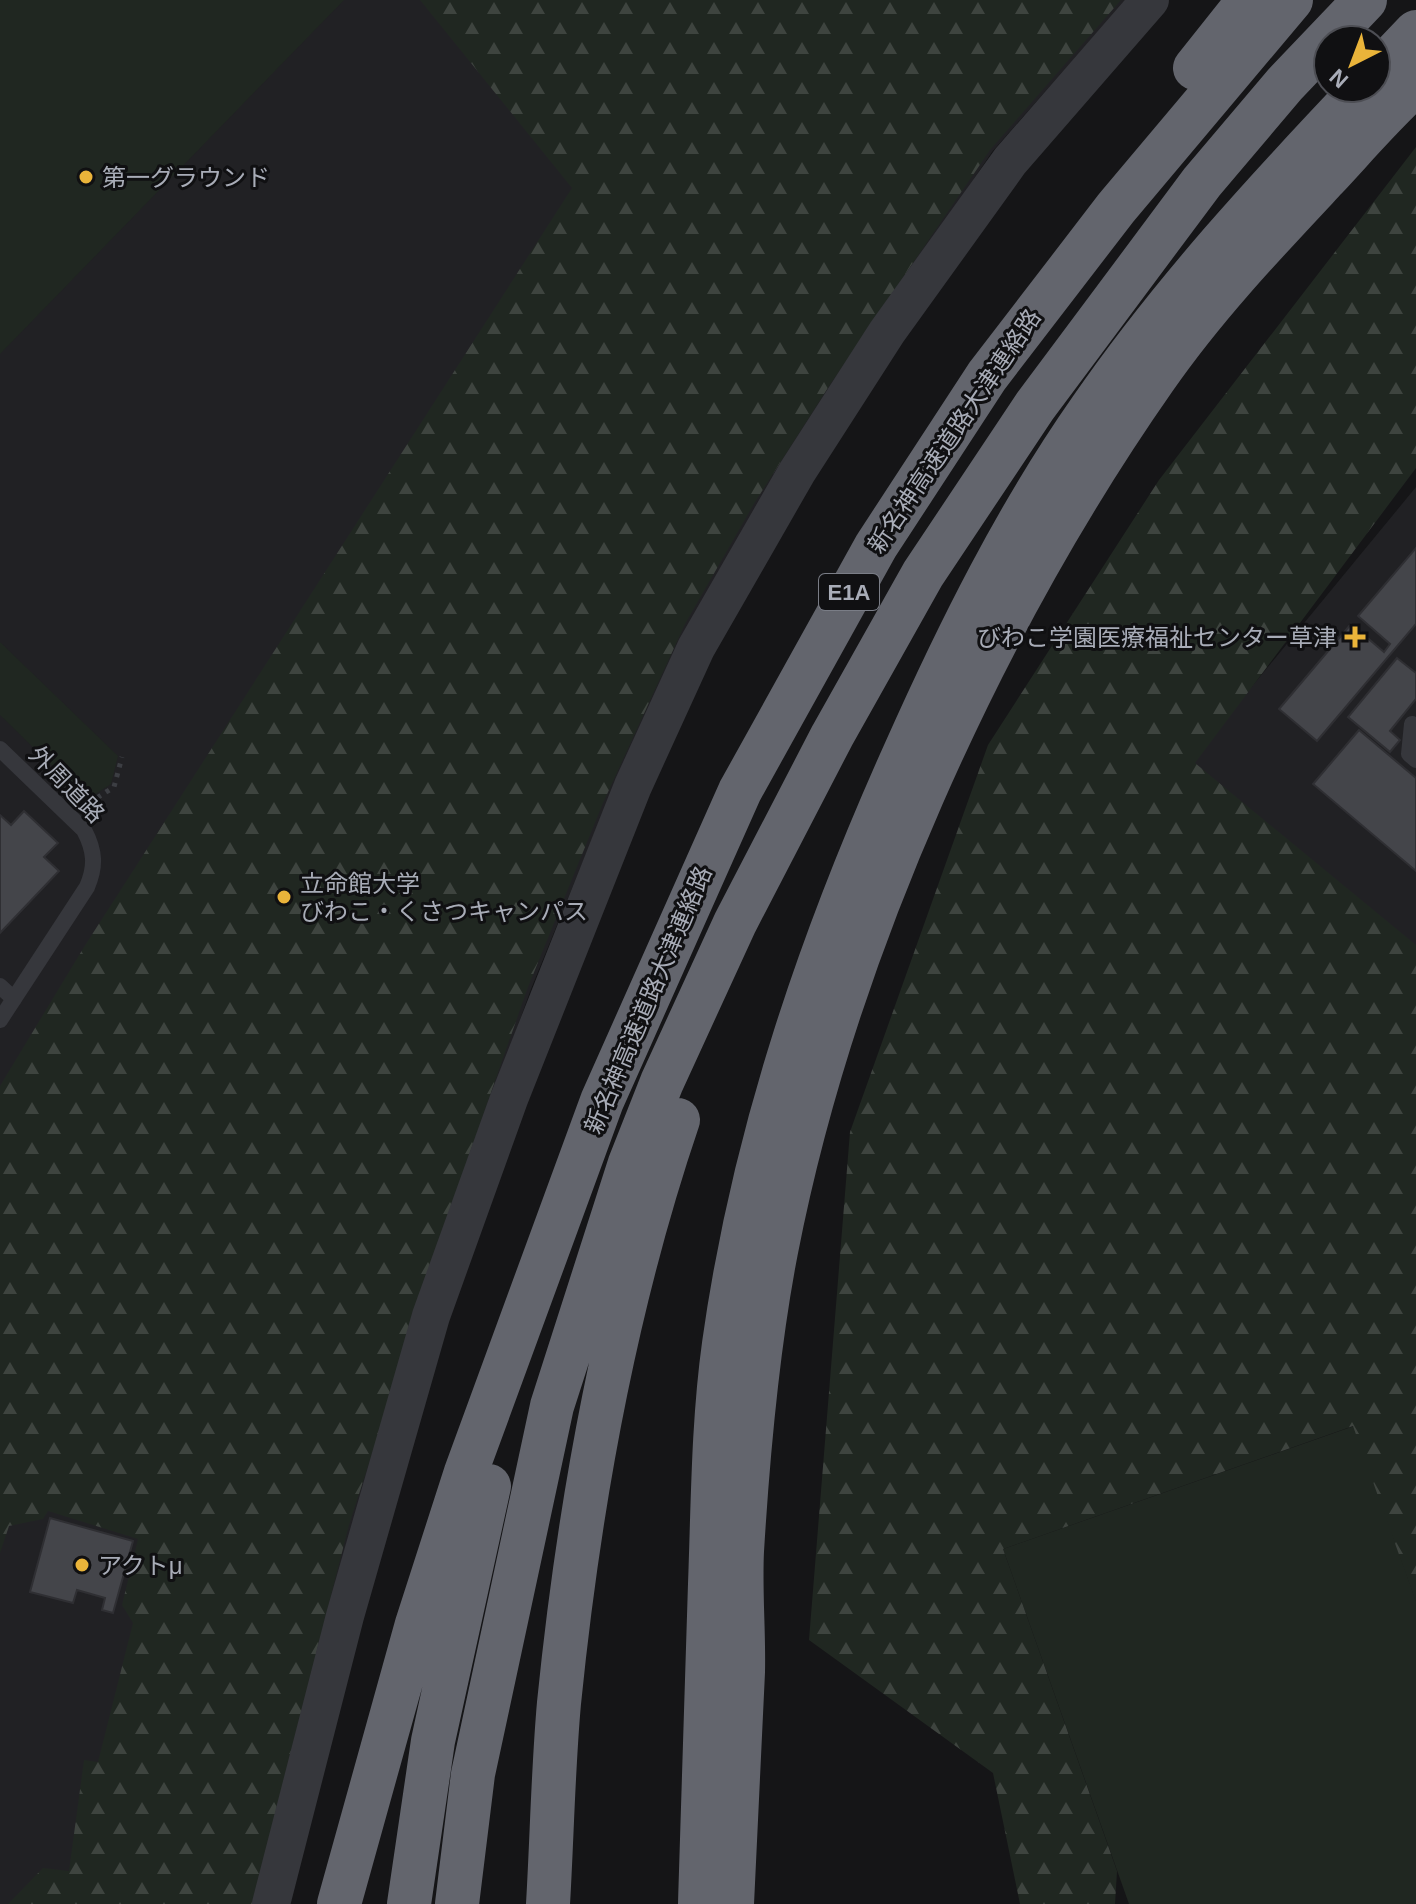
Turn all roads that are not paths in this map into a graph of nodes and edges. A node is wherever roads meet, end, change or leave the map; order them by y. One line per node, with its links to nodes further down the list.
1 (1150, 0): 18 (street)
2 (1249, 0): 9 (highway)
3 (1291, 0): 9 (highway, 新名神高速道路大津連絡路 / E1A)
4 (1365, 0): 13 (highway, E1A)
5 (1416, 32): 6 (highway)
6 (1392, 57)
7 (1416, 84): 24 (highway)
8 (1348, 104): 23 (highway)
9 (1035, 310): 17 (highway, 新名神高速道路大津連絡路 / E1A)
10 (1412, 724): 12 (lane)
11 (0, 749): 15 (lane, 外周道路)
12 (1416, 760)
13 (789, 822): 21 (highway); 22 (highway)
14 (0, 986): 15 (lane)
15 (14, 999): 16 (lane, 外周道路)
16 (0, 1020)
17 (544, 1264): 19 (highway); 20 (highway)
18 (271, 1904)
19 (339, 1904)
20 (409, 1904)
21 (457, 1904)
22 (548, 1904)
23 (700, 1904)
24 (732, 1904)

